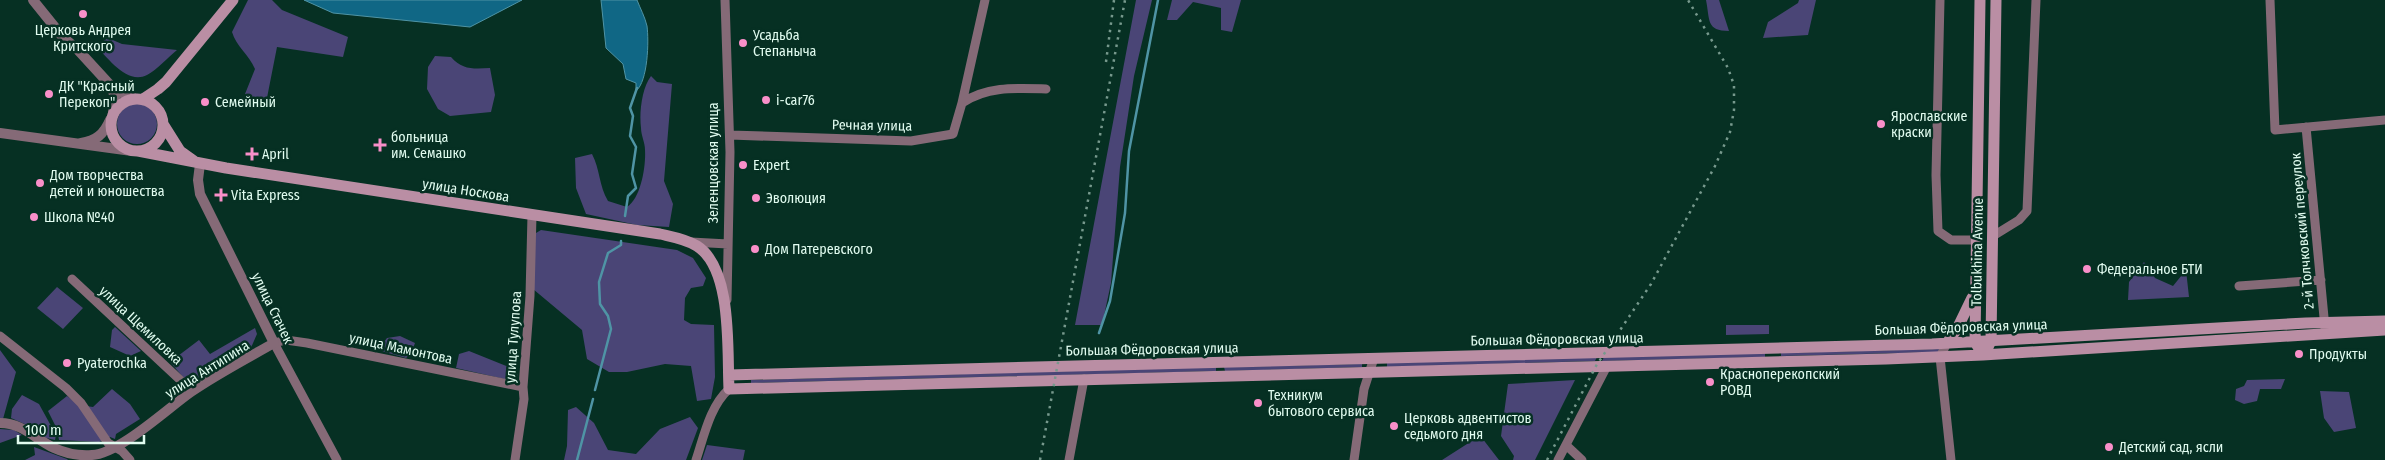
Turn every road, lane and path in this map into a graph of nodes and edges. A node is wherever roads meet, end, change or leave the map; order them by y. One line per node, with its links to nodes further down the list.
1 (33, 0): 11 (street)
2 (233, 0): 10 (main road)
3 (725, 0): 20 (street, Зеленцовская улица)
4 (985, 0): 14 (street)
5 (1940, 0): 26 (street)
6 (1980, 0): 26 (main road, Tolbukhina Avenue)
7 (1996, 0): 25 (main road, Tolbukhina Avenue)
8 (2036, 0): 25 (street)
9 (2270, 0): 18 (street)
10 (166, 82): 13 (main road); 16 (main road)
11 (111, 86): 13 (street); 15 (street)
12 (1046, 90): 14 (street)
13 (138, 98): 15 (main road); 16 (main road)
14 (962, 103): 20 (street, Речная улица)
15 (112, 116): 21 (street); 22 (main road)
16 (162, 119): 22 (main road); 23 (main road)
17 (2385, 120): 18 (street)
18 (2306, 127): 31 (street, 2-й Толчковский переулок)
19 (0, 134): 21 (street)
20 (730, 135): 28 (street, Зеленцовская улица)
21 (62, 143): 22 (street)
22 (135, 151): 23 (main road)
23 (200, 164): 24 (main road, улица Носкова); 42 (street, улица Стачек)
24 (532, 215): 27 (main road, улица Носкова); 51 (street, улица Тулупова)
25 (1993, 236): 34 (main road, Tolbukhina Avenue)
26 (1976, 240): 33 (main road, Tolbukhina Avenue)
27 (686, 241): 28 (street, улица Носкова); 29 (main road, Зеленцовская улица)
28 (728, 244): 29 (street, Зеленцовская улица)
29 (722, 270): 49 (main road, Зеленцовская улица)
30 (72, 279): 53 (street, улица Щемиловка)
31 (2321, 280): 32 (street); 36 (street, 2-й Толчковский переулок)
32 (2239, 286)
33 (1975, 289): 41 (main road, Tolbukhina Avenue); 43 (main road)
34 (1991, 310): 39 (main road); 40 (main road, Tolbukhina Avenue)
35 (2385, 321): 36 (main road, Большая Фёдоровская улица)
36 (2325, 328): 37 (main road, Большая Фёдоровская улица); 39 (main road, Большая Фёдоровская улица); 44 (main road, Большая Фёдоровская улица)
37 (2385, 330)
38 (0, 336): 56 (street)
39 (2013, 340): 40 (main road, Большая Фёдоровская улица)
40 (1991, 341): 41 (main road, Большая Фёдоровская улица); 44 (main road, Tolbukhina Avenue)
41 (1975, 342): 43 (main road, Большая Фёдоровская улица); 44 (main road)
42 (274, 343): 51 (street, улица Мамонтова); 53 (street, улица Антипина); 59 (street, улица Стачек)
43 (1947, 343): 45 (street); 46 (main road, Большая Фёдоровская улица)
44 (1984, 355): 45 (main road, Большая Фёдоровская улица)
45 (1940, 357): 47 (main road, Большая Фёдоровская улица); 66 (street)
46 (1374, 358): 48 (street); 49 (main road, Большая Фёдоровская улица)
47 (1607, 366): 48 (main road, Большая Фёдоровская улица); 55 (street)
48 (1369, 372): 50 (main road, Большая Фёдоровская улица); 63 (street)
49 (728, 375): 52 (main road, Зеленцовская улица)
50 (1084, 379): 52 (main road, Большая Фёдоровская улица); 62 (street)
51 (523, 387): 60 (street, улица Тулупова)
52 (729, 388): 61 (street)
53 (192, 391): 56 (street, улица Антипина)
54 (0, 424): 57 (street)
55 (1566, 445): 64 (street); 65 (street)
56 (114, 447): 57 (street, улица Антипина); 58 (street)
57 (94, 457)
58 (130, 460)
59 (337, 460)
60 (515, 460)
61 (696, 460)
62 (1069, 460)
63 (1354, 460)
64 (1558, 460)
65 (1582, 460)
66 (1951, 460)

